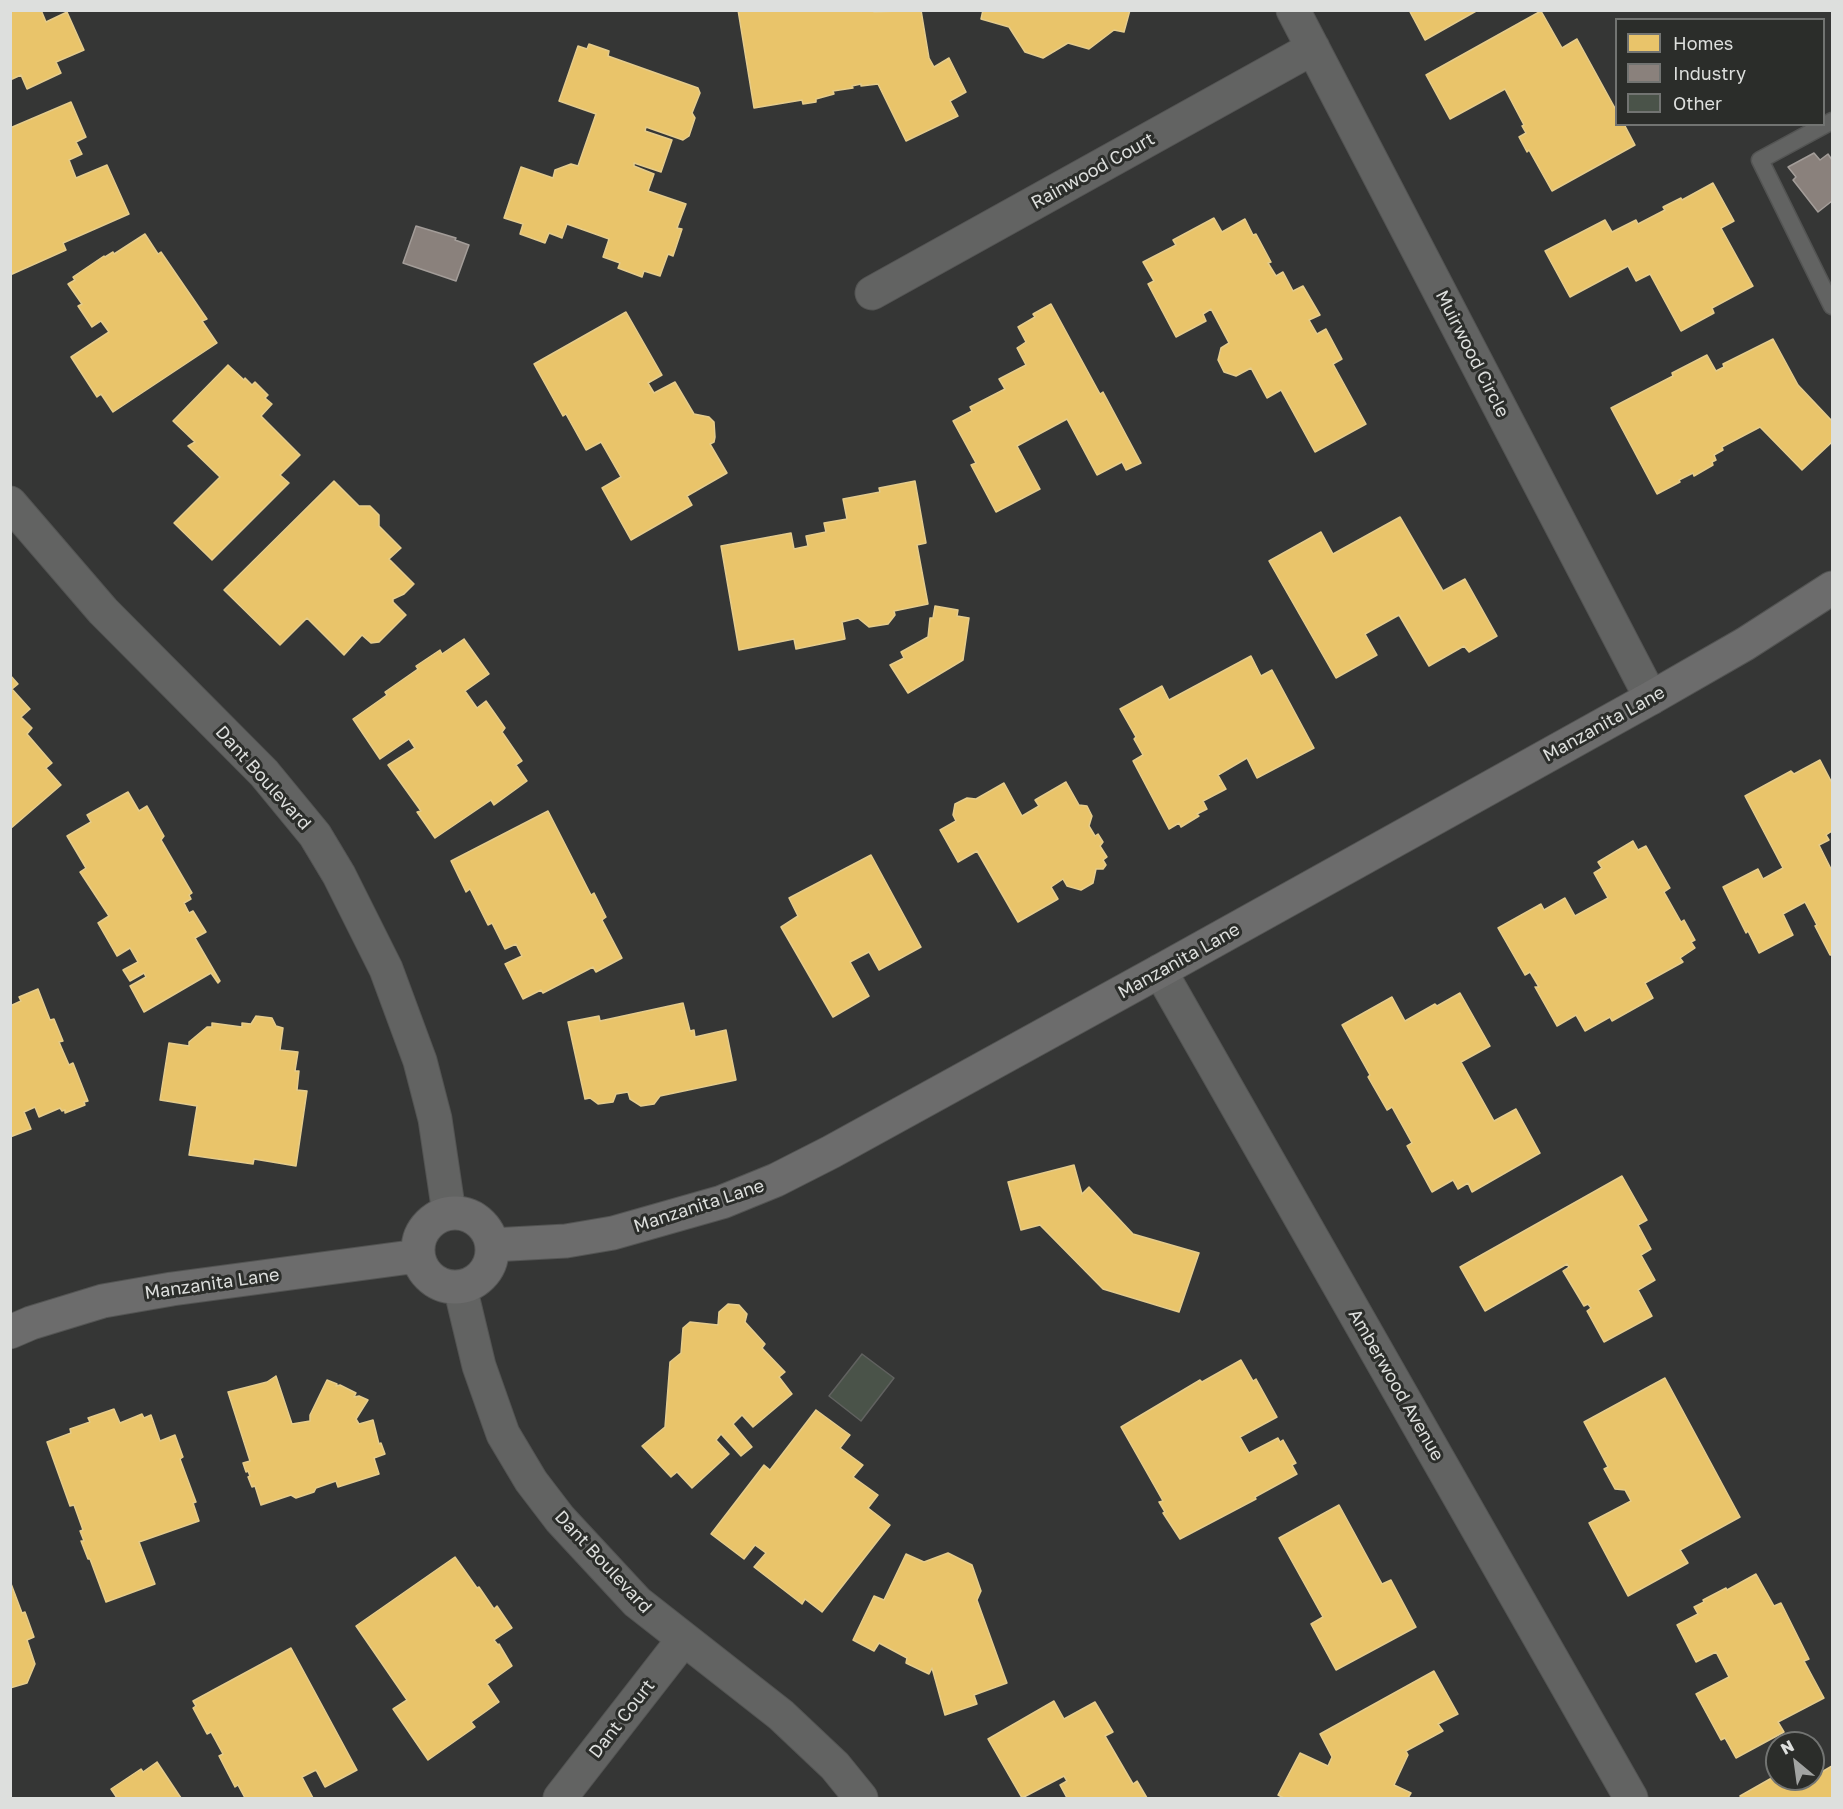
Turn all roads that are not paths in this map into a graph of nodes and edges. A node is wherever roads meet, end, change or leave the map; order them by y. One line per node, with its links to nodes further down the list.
1 (1293, 10): 2 (street, Muirwood Circle)
2 (1313, 48): 4 (street, Rainwood Court); 8 (street, Muirwood Circle)
3 (1824, 126): 5 (lane)
4 (872, 293)
5 (1833, 306)
6 (10, 502): 10 (street, Dant Boulevard)
7 (1833, 588): 8 (street, Manzanita Lane)
8 (1651, 699): 9 (street, Manzanita Lane)
9 (1160, 971): 11 (street, Manzanita Lane); 18 (street, Amberwood Avenue)
10 (449, 1213): 11 (street); 12 (street)
11 (492, 1245): 13 (street)
12 (418, 1256): 13 (street); 14 (street, Manzanita Lane)
13 (460, 1287): 15 (street, Dant Boulevard)
14 (10, 1332)
15 (683, 1640): 16 (street, Dant Court); 17 (street, Dant Boulevard)
16 (560, 1798)
17 (861, 1798)
18 (1631, 1798)

